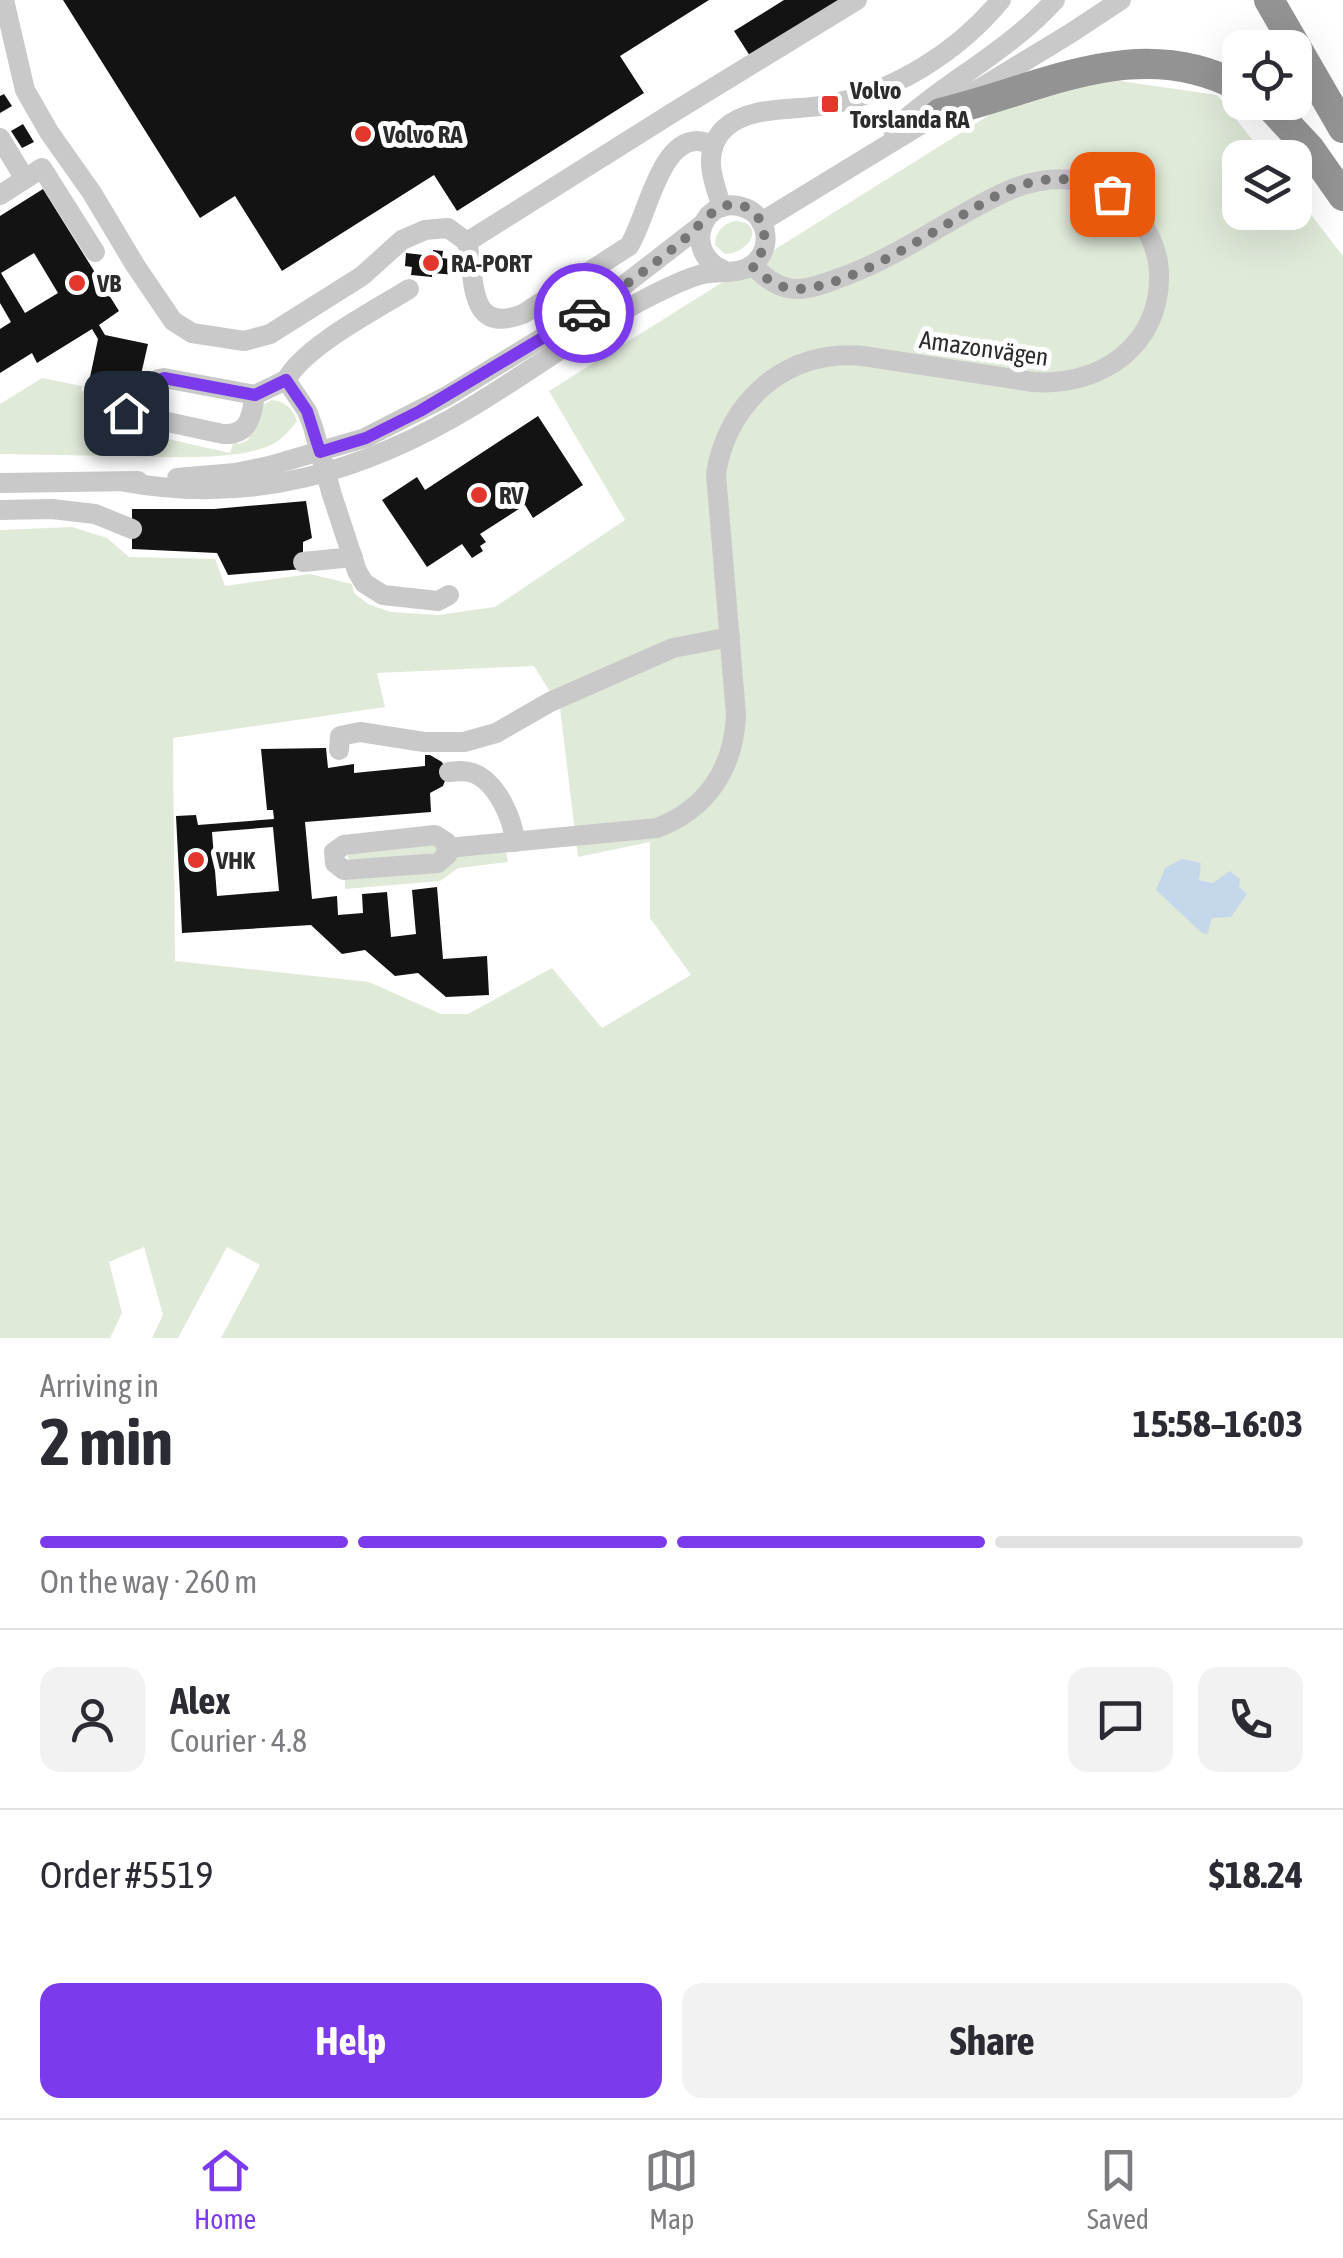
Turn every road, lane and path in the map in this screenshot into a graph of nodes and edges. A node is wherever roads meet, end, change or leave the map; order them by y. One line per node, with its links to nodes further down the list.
1 (4, 0): 24 (street)
2 (858, 0): 24 (street)
3 (1001, 0): 15 (street)
4 (1054, 0): 16 (street)
5 (1121, 0): 10 (street)
6 (1246, 0): 8 (highway)
7 (1269, 0): 13 (highway)
8 (1264, 30)
9 (1222, 77): 10 (highway)
10 (940, 113): 16 (street)
11 (1312, 113): 17 (highway)
12 (1282, 120): 20 (highway)
13 (1343, 128)
14 (0, 138): 18 (street)
15 (714, 145): 21 (street); 24 (street)
16 (857, 164): 22 (street)
17 (1343, 166)
18 (25, 179): 19 (street); 25 (street)
19 (0, 195)
20 (1343, 196)
21 (722, 207): 22 (street); 23 (street)
22 (762, 222): 26 (street)
23 (703, 224): 27 (street); 31 (street)
24 (467, 242)
25 (95, 252)
26 (752, 266): 27 (street); 38 (street, Amazonvägen)
27 (723, 270): 31 (street)
28 (408, 289): 29 (street)
29 (286, 380): 30 (street); 31 (street)
30 (255, 395): 30 (street)
31 (323, 463): 32 (street); 35 (street)
32 (0, 483)
33 (0, 510): 34 (street)
34 (132, 529)
35 (353, 557): 36 (street); 37 (street)
36 (303, 562)
37 (449, 594)
38 (730, 637): 39 (street); 41 (street, Amazonvägen)
39 (339, 750)
40 (448, 772): 41 (street)
41 (515, 842): 42 (street, Amazonvägen)
42 (447, 848): 42 (street, Amazonvägen)

